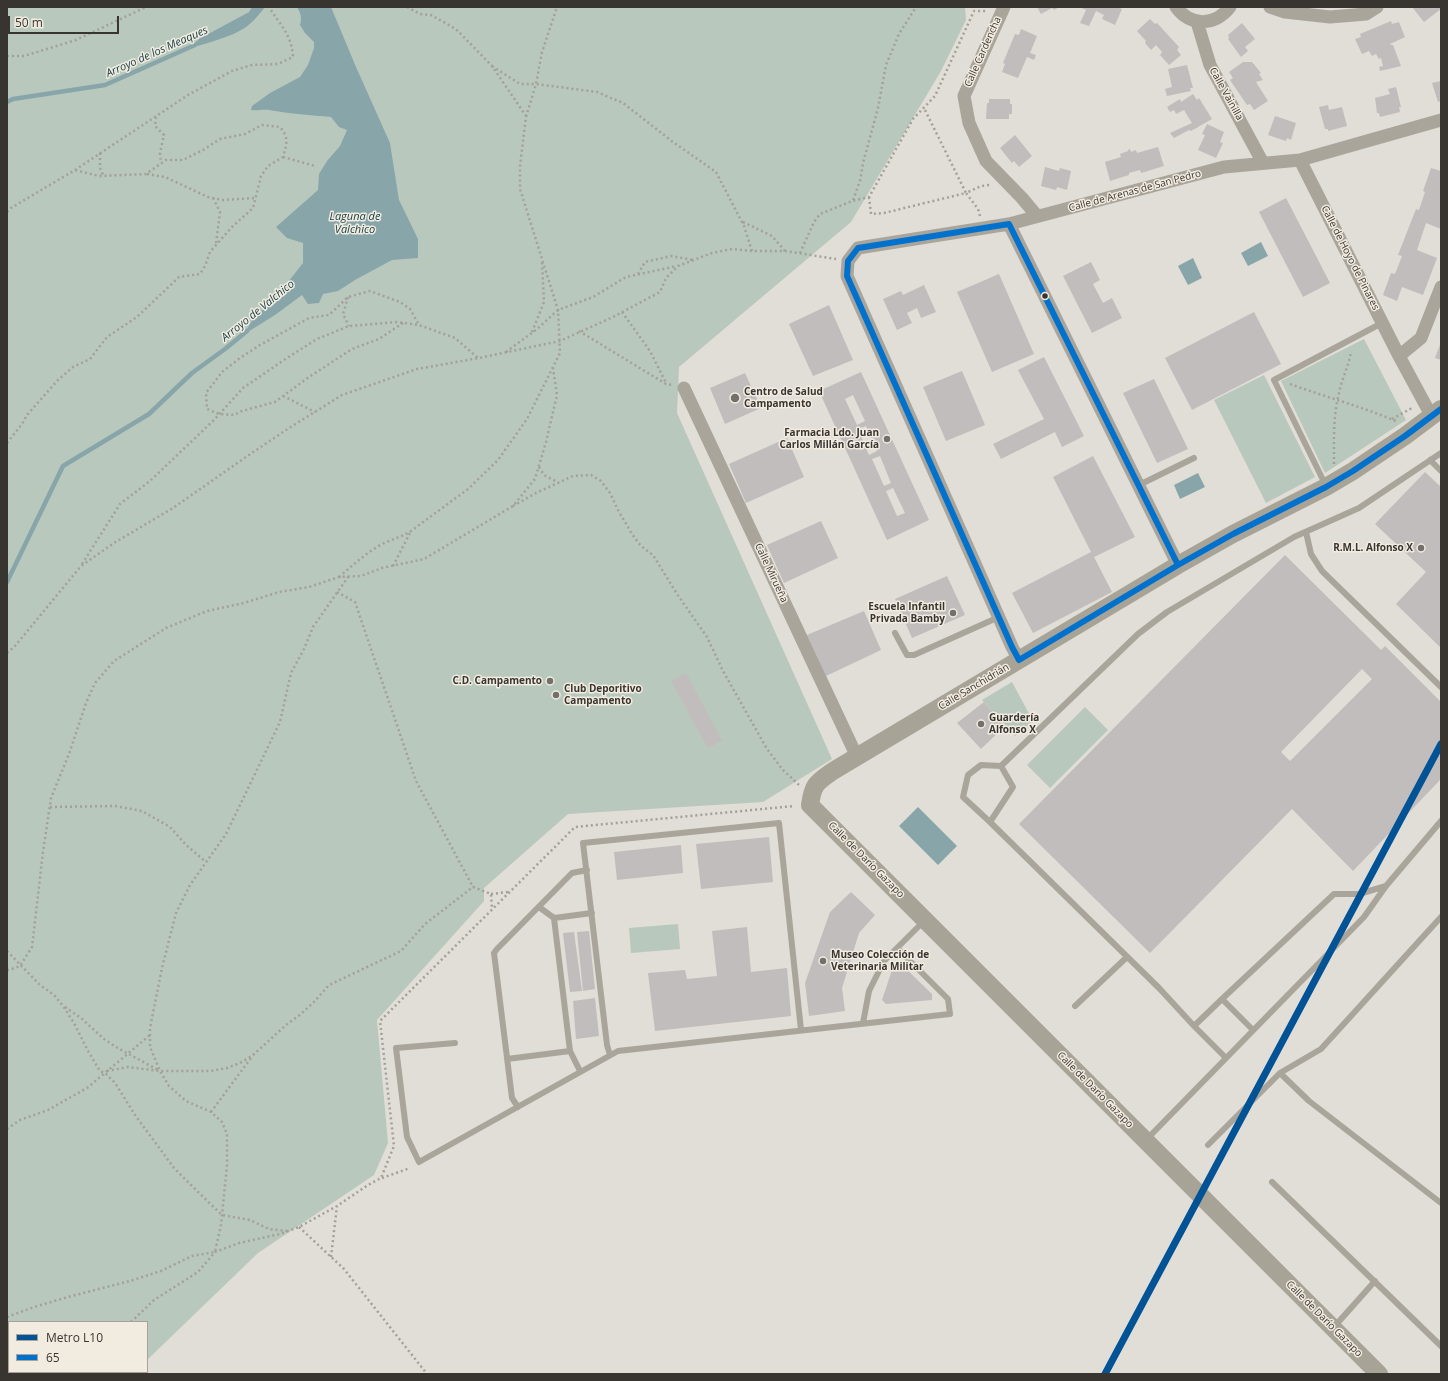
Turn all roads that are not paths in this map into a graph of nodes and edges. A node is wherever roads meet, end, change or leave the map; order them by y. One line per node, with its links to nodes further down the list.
1 (1176, 7): 6 (street)
2 (1230, 7): 6 (street)
3 (1270, 7): 4 (street)
4 (1377, 7)
5 (1003, 9): 10 (street, Calle Cardencha)
6 (1197, 22): 9 (street, Calle Vainilla)
7 (1441, 120): 8 (street, Calle de Arenas de San Pedro)
8 (1300, 160): 9 (street, Calle de Arenas de San Pedro); 13 (street, Calle de Hoyo de Pinares)
9 (1263, 163): 10 (street, Calle de Arenas de San Pedro)
10 (1037, 216): 11 (street, Calle de Arenas de San Pedro)
11 (1009, 224): 21 (street); 25 (street, Calle de Arenas de San Pedro)
12 (1441, 287): 14 (street)
13 (1382, 323): 14 (street, Calle de Hoyo de Pinares); 22 (lane)
14 (1398, 356): 16 (street, Calle de Hoyo de Pinares)
15 (684, 388): 29 (street, Calle Mirueña)
16 (1436, 413): 22 (street, Calle Sanchidrián)
17 (1441, 453): 19 (lane)
18 (1194, 458): 21 (lane)
19 (1430, 460): 20 (lane); 23 (lane)
20 (1441, 471)
21 (1139, 485): 24 (street)
22 (1331, 485): 24 (street, Calle Sanchidrián)
23 (1306, 532): 28 (lane); 30 (lane)
24 (1178, 565): 27 (street, Calle Sanchidrián)
25 (999, 617): 26 (lane); 27 (street)
26 (895, 633)
27 (1019, 660): 29 (street, Calle Sanchidrián)
28 (1441, 687)
29 (857, 757): 31 (street, Calle Sanchidrián)
30 (1000, 766): 33 (lane); 33 (lane)
31 (810, 805): 40 (street, Calle de Darío Gazapo)
32 (1441, 821): 35 (lane)
33 (990, 822): 42 (lane)
34 (587, 870): 36 (lane); 37 (lane); 47 (lane)
35 (1386, 886): 43 (lane); 48 (lane)
36 (539, 907): 39 (lane); 53 (lane)
37 (592, 914): 39 (lane); 51 (lane)
38 (1441, 917): 55 (lane)
39 (554, 918): 50 (lane)
40 (925, 920): 41 (lane); 57 (street, Calle de Darío Gazapo)
41 (897, 948): 45 (lane); 45 (lane)
42 (1127, 957): 44 (lane); 46 (lane)
43 (1222, 999): 46 (lane); 48 (lane)
44 (1074, 1006)
45 (863, 1023): 47 (lane)
46 (1194, 1026): 52 (lane)
47 (801, 1030): 51 (lane)
48 (1253, 1030): 52 (lane)
49 (455, 1043): 56 (lane)
50 (570, 1051): 53 (lane); 54 (lane)
51 (610, 1055): 54 (lane)
52 (1226, 1058): 57 (lane)
53 (507, 1059): 56 (lane)
54 (580, 1071): 56 (lane)
55 (1280, 1074): 58 (lane); 60 (lane)
56 (518, 1107)
57 (1146, 1141): 62 (street, Calle de Darío Gazapo)
58 (1208, 1145)
59 (1272, 1182): 61 (lane)
60 (1441, 1203)
61 (1375, 1281): 62 (lane); 63 (lane)
62 (1333, 1328): 64 (street, Calle de Darío Gazapo)
63 (1441, 1346)
64 (1379, 1374)

